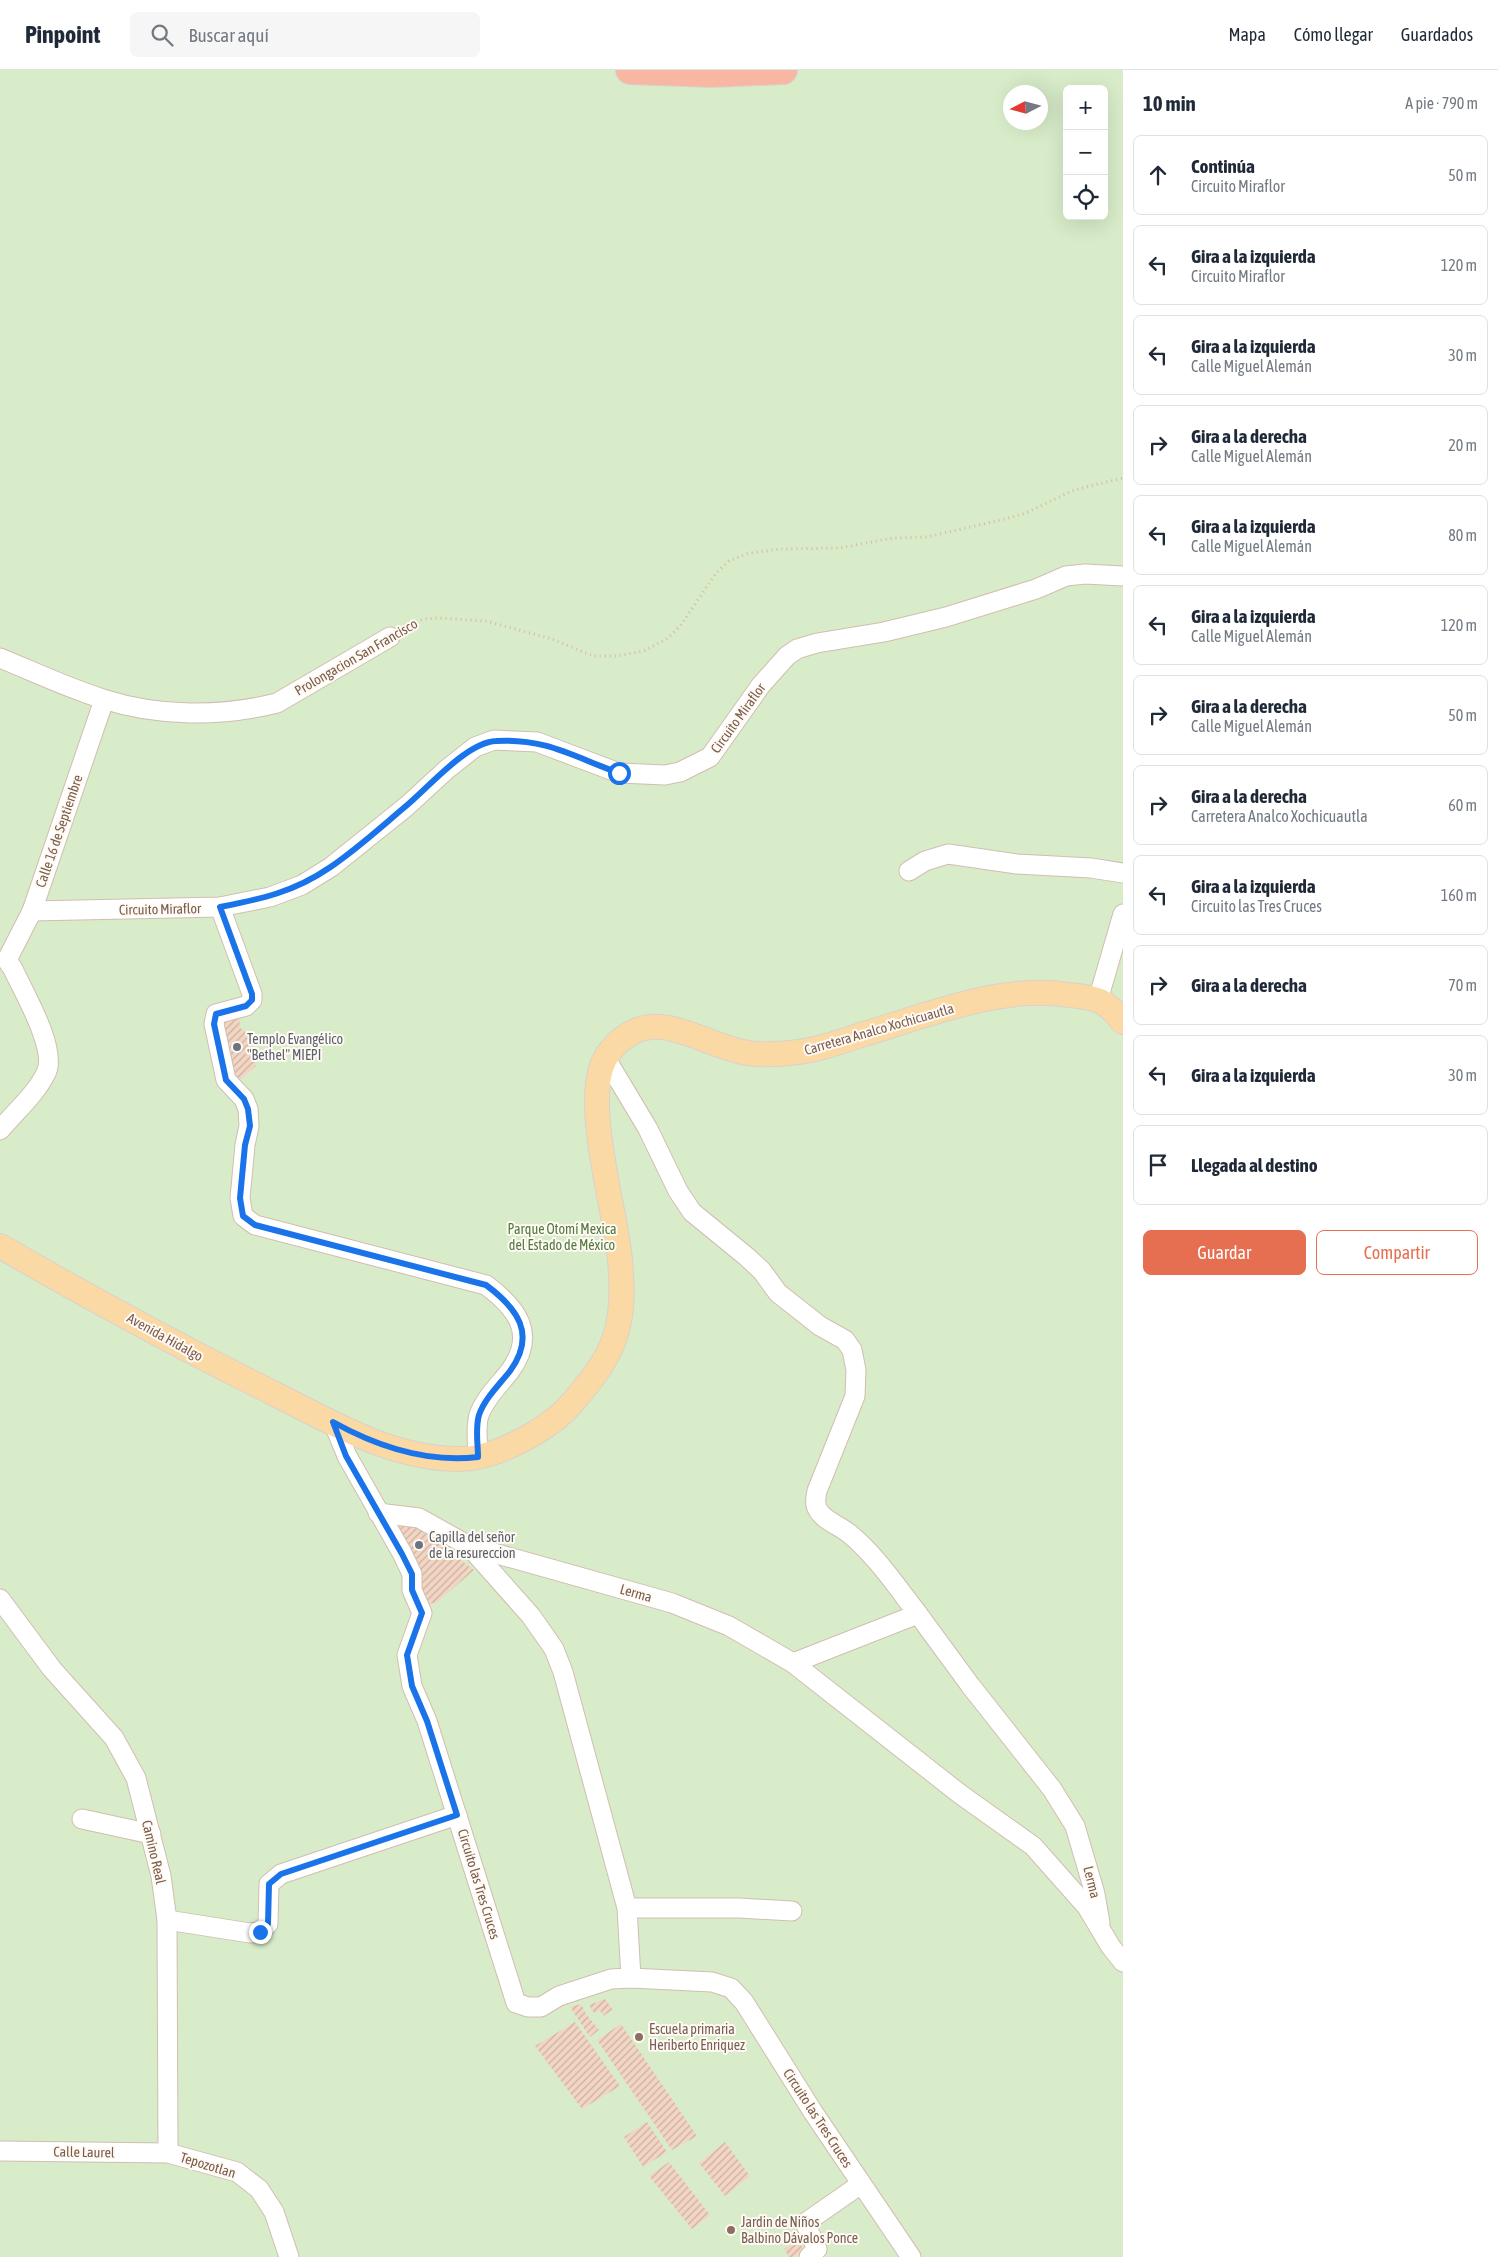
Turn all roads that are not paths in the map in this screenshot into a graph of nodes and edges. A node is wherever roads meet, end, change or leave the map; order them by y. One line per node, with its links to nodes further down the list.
1 (630, 70): 2 (highway)
2 (783, 70)
3 (1123, 576): 9 (street, Circuito Miraflor)
4 (390, 637): 6 (street, Prolongacion San Francisco)
5 (0, 658): 6 (street, Prolongacion San Francisco)
6 (104, 700): 10 (street, Calle 16 de Septiembre)
7 (909, 871): 8 (street)
8 (1123, 873)
9 (220, 907): 10 (street, Circuito Miraflor); 19 (street)
10 (32, 911): 12 (street, Calle 16 de Septiembre)
11 (1123, 914): 13 (street)
12 (4, 958): 16 (street, Calle 16 de Septiembre)
13 (1098, 1000): 14 (main road, Carretera Analco Xochicuautla); 15 (main road, Carretera Analco Xochicuautla)
14 (1123, 1022)
15 (605, 1057): 19 (main road, Carretera Analco Xochicuautla); 23 (street, Lerma)
16 (0, 1130)
17 (0, 1246): 18 (main road, Avenida Hidalgo)
18 (333, 1422): 19 (main road, Carretera Analco Xochicuautla); 20 (street, Circuito las Tres Cruces)
19 (478, 1457)
20 (378, 1513): 21 (street); 25 (street, Circuito las Tres Cruces)
21 (470, 1546): 24 (street, Lerma); 28 (street)
22 (0, 1599): 27 (street, Camino Real)
23 (918, 1614): 24 (street); 31 (street, Lerma)
24 (793, 1663): 31 (street, Lerma)
25 (457, 1815): 30 (street); 33 (street, Circuito las Tres Cruces)
26 (82, 1820): 27 (street)
27 (151, 1834): 30 (street, Camino Real)
28 (627, 1908): 29 (street); 33 (street)
29 (792, 1911)
30 (167, 1920): 35 (street, Camino Real)
31 (1101, 1929): 32 (street)
32 (1123, 1962)
33 (632, 1978): 36 (street, Circuito las Tres Cruces)
34 (0, 2151): 35 (street, Calle Laurel)
35 (168, 2153): 37 (street, Tepozotlan)
36 (861, 2184): 38 (street); 39 (street, Circuito las Tres Cruces)
37 (289, 2257)
38 (809, 2257)
39 (911, 2257)

